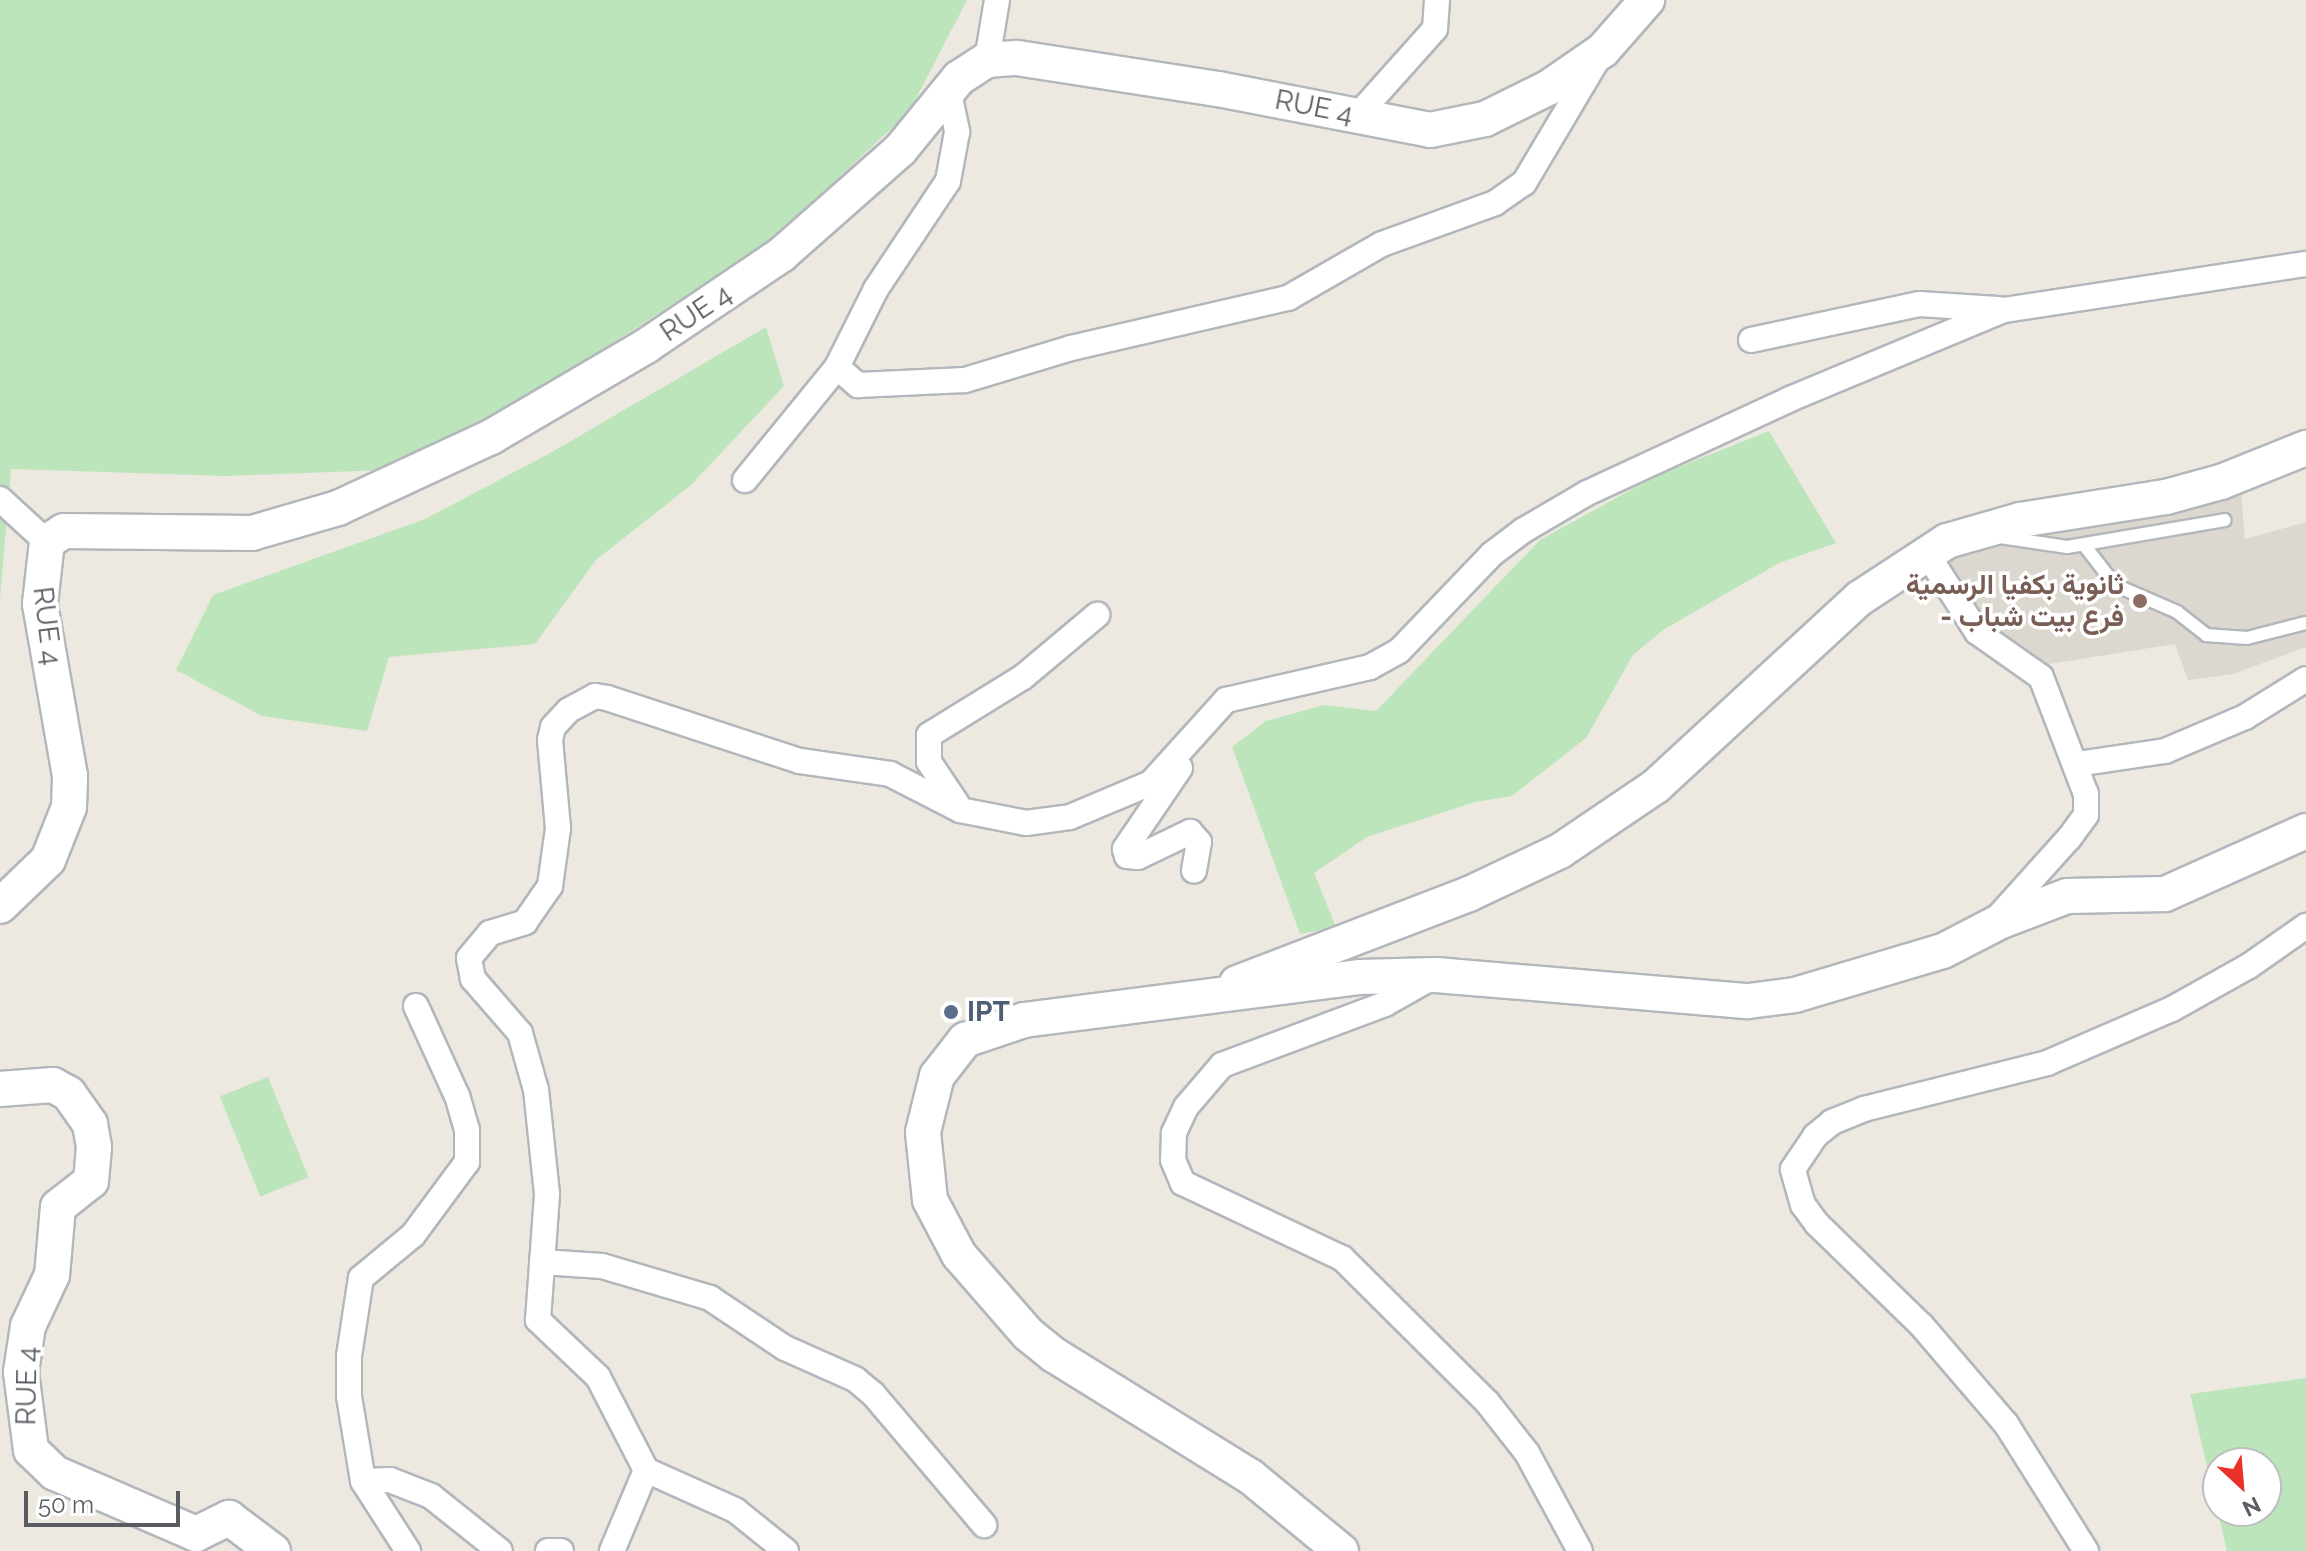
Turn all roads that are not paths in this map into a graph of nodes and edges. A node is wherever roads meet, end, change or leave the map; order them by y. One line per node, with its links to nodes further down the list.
1 (997, 0): 5 (street)
2 (1437, 0): 7 (street)
3 (1647, 0): 4 (street, RUE 4)
4 (1603, 50): 7 (street, RUE 4); 11 (street)
5 (987, 60): 6 (street, RUE 4); 7 (street, RUE 4)
6 (949, 93): 11 (street); 17 (street, RUE 4)
7 (1358, 115)
8 (2306, 264): 9 (street)
9 (2004, 310): 10 (street); 23 (street)
10 (1751, 340)
11 (837, 367): 13 (street)
12 (2306, 448): 16 (street)
13 (745, 480)
14 (0, 499): 17 (street)
15 (2225, 520): 18 (lane)
16 (1969, 534): 18 (lane); 19 (street)
17 (47, 542): 28 (street, RUE 4)
18 (2084, 545): 21 (lane)
19 (1926, 552): 24 (street); 32 (street)
20 (1097, 615): 25 (street)
21 (2306, 623)
22 (2306, 679): 24 (street)
23 (1213, 710): 25 (street); 27 (street)
24 (2077, 764): 30 (street)
25 (960, 810): 35 (street)
26 (2306, 831): 30 (street)
27 (1194, 871)
28 (0, 906)
29 (2306, 926): 49 (street)
30 (1987, 931): 31 (street)
31 (1436, 975): 32 (street); 40 (street)
32 (1191, 1001): 48 (street)
33 (416, 1006): 37 (street)
34 (0, 1089): 39 (street, RUE 4)
35 (542, 1262): 36 (street); 38 (street)
36 (646, 1470): 46 (street); 47 (street)
37 (363, 1481): 42 (street); 43 (street)
38 (984, 1525)
39 (198, 1542): 41 (street, RUE 4)
40 (1581, 1550)
41 (273, 1551)
42 (408, 1551)
43 (500, 1551)
44 (548, 1551): 45 (street)
45 (561, 1551)
46 (612, 1551)
47 (786, 1551)
48 (1341, 1551)
49 (2086, 1551)

